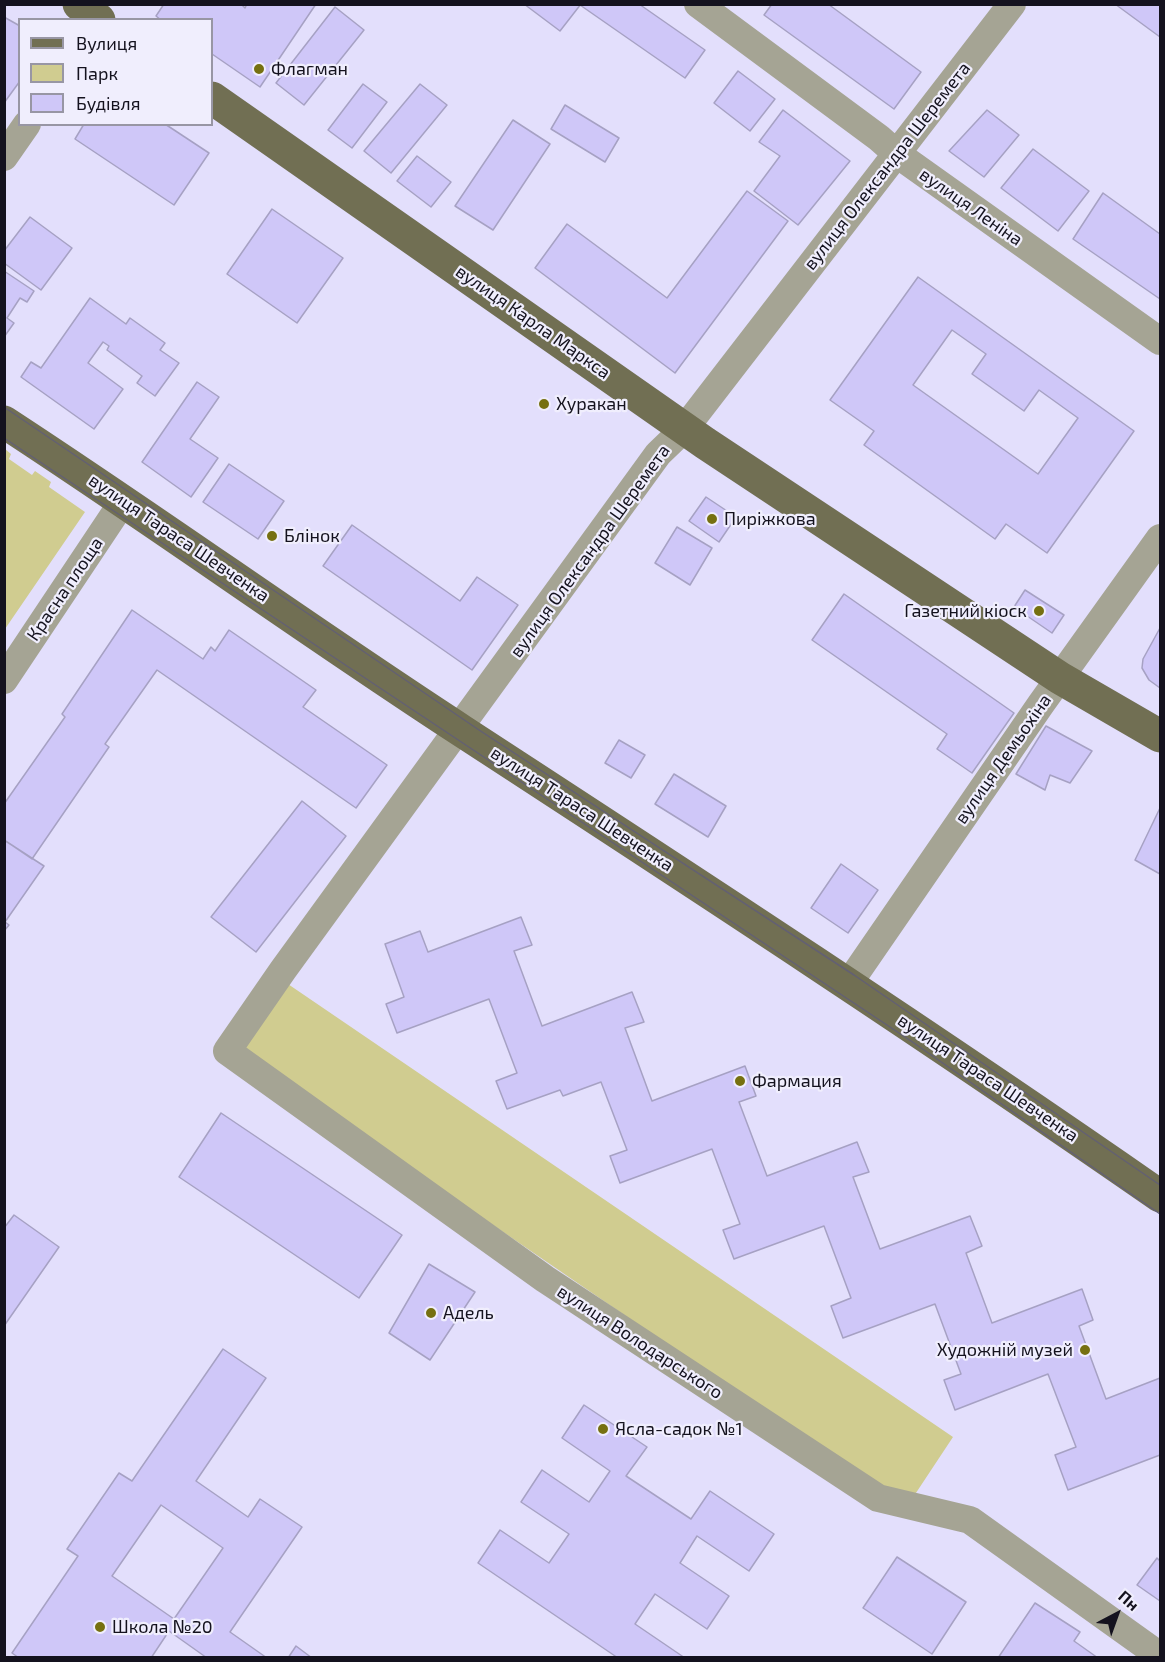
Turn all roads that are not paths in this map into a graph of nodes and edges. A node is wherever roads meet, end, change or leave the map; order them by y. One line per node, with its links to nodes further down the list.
1 (698, 4): 5 (street, вулиця Леніна)
2 (1012, 4): 5 (street, вулиця Олександра Шеремета)
3 (213, 99): 9 (main road, вулиця Карла Маркса)
4 (26, 126): 6 (street)
5 (897, 154): 7 (street, вулиця Леніна); 9 (street, вулиця Олександра Шеремета)
6 (4, 158)
7 (1161, 341)
8 (4, 422): 10 (main road, вулиця Тараса Шевченка)
9 (685, 428): 12 (main road, вулиця Карла Маркса); 14 (street, вулиця Олександра Шеремета)
10 (131, 505): 13 (street, Красна площа); 14 (main road, вулиця Тараса Шевченка)
11 (1161, 538): 12 (street, вулиця Демьохіна)
12 (1060, 678): 15 (main road, вулиця Карла Маркса); 16 (street, вулиця Демьохіна)
13 (4, 680)
14 (459, 730): 16 (main road, вулиця Тараса Шевченка); 17 (street, вулиця Олександра Шеремета)
15 (1161, 736)
16 (849, 983): 18 (main road, вулиця Тараса Шевченка)
17 (227, 1051): 19 (street, вулиця Володарського)
18 (1161, 1196)
19 (1161, 1656)

